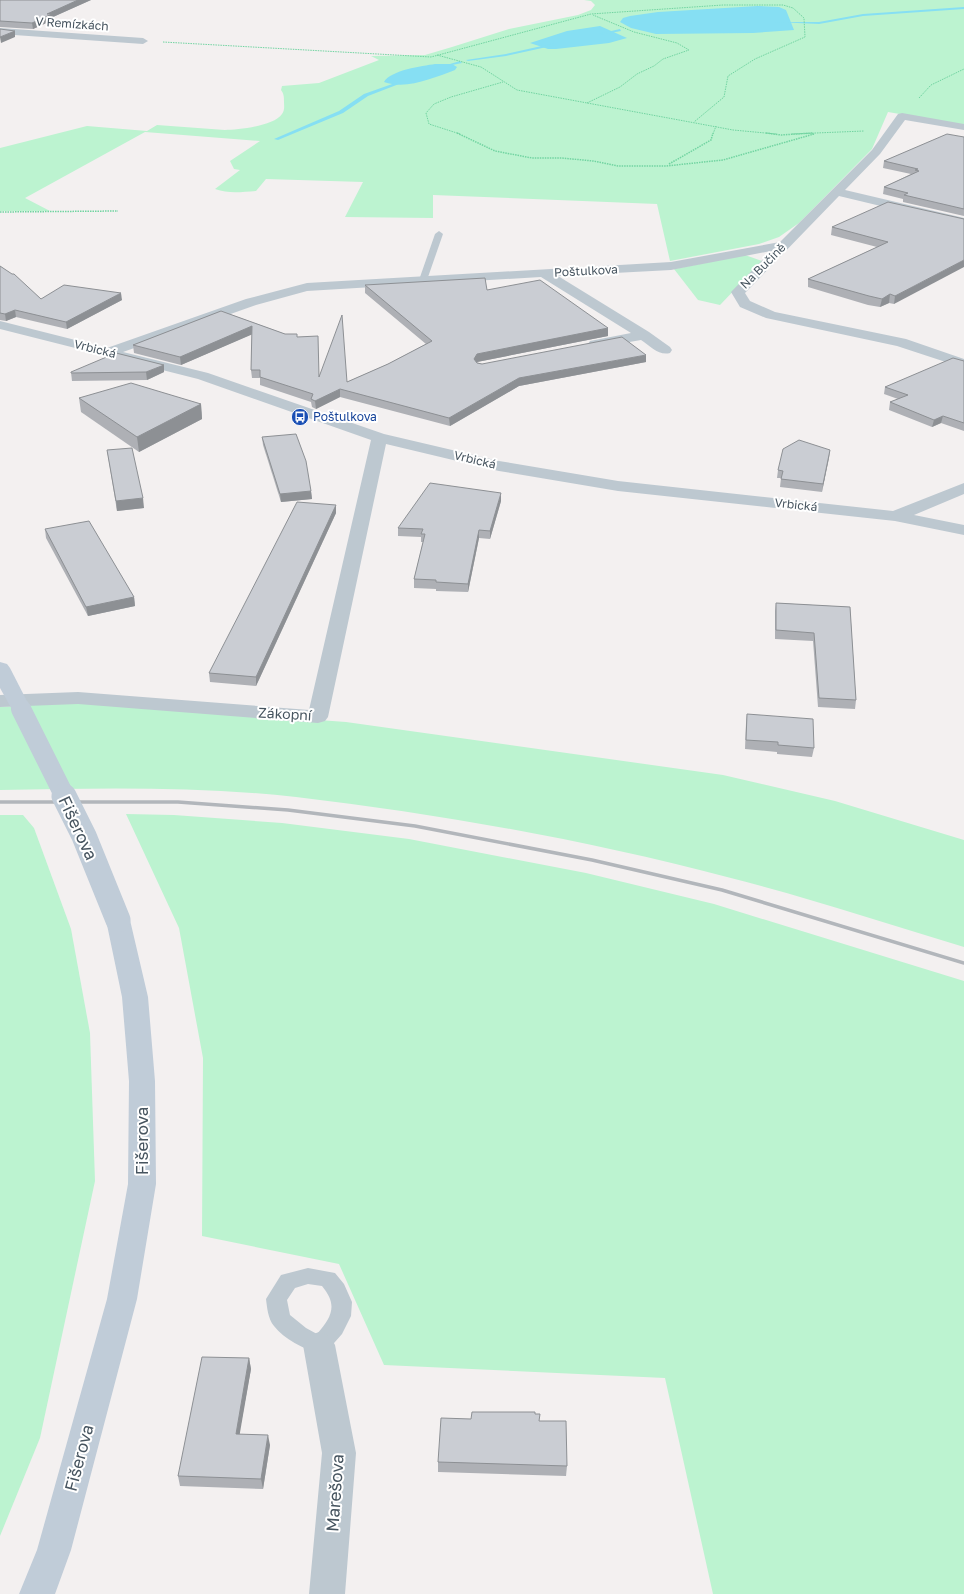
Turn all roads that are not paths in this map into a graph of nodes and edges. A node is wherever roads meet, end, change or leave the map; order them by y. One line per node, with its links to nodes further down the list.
1 (0, 31): 2 (street, V Remízkách)
2 (143, 41)
3 (964, 127): 4 (street, Na Bučině)
4 (837, 192): 5 (street); 7 (street, Na Bučině)
5 (964, 222)
6 (439, 234): 9 (lane)
7 (785, 245): 8 (street, Poštulkova); 15 (street, Na Bučině)
8 (545, 274): 9 (street, Poštulkova); 11 (street)
9 (423, 280): 14 (street, Poštulkova)
10 (0, 325): 14 (street, Vrbická)
11 (644, 335): 12 (street); 13 (street)
12 (582, 347)
13 (665, 350)
14 (108, 352): 16 (street, Vrbická)
15 (964, 364)
16 (379, 438): 18 (street, Vrbická); 21 (street, Zákopní)
17 (964, 488): 18 (street)
18 (895, 516): 19 (street, Vrbická)
19 (964, 530)
20 (0, 668): 21 (street, Fišerova)
21 (12, 703): 23 (street, Fišerova, bridge)
22 (319, 1345): 24 (street, Marešova)
23 (37, 1594)
24 (327, 1594)

